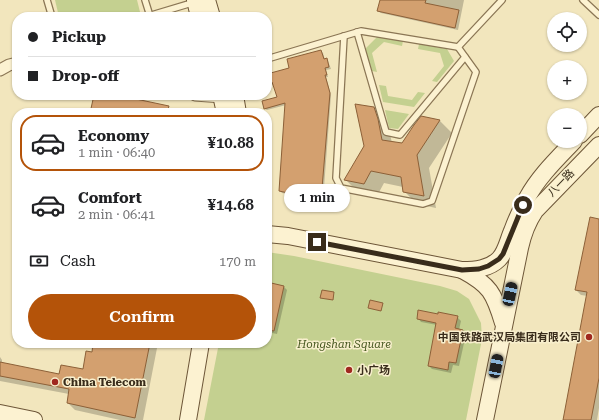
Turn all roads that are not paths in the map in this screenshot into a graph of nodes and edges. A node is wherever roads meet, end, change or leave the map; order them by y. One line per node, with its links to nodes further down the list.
1 (48, 0): 6 (lane)
2 (145, 0): 7 (lane)
3 (199, 0): 8 (lane); 9 (main road); 10 (main road)
4 (502, 0): 14 (lane)
5 (583, 0): 11 (lane)
6 (51, 12)
7 (147, 12)
8 (163, 12)
9 (200, 12)
10 (208, 12)
11 (599, 15)
12 (357, 32): 13 (lane); 14 (lane); 15 (lane)
13 (344, 36): 15 (lane); 16 (lane)
14 (458, 48): 15 (lane)
15 (465, 57)
16 (272, 58)
17 (12, 64): 18 (street)
18 (0, 70)
19 (226, 100): 20 (main road)
20 (233, 108)
21 (599, 115): 22 (main road)
22 (587, 128)
23 (599, 145): 29 (main road, 八一路)
24 (567, 148): 28 (main road)
25 (272, 228): 27 (main road)
26 (272, 234): 27 (main road)
27 (288, 236): 28 (main road)
28 (462, 270): 29 (main road)
29 (504, 325): 34 (main road, 八一路)
30 (200, 348): 33 (main road)
31 (0, 413): 32 (main road)
32 (34, 420)
33 (188, 420)
34 (485, 420)

